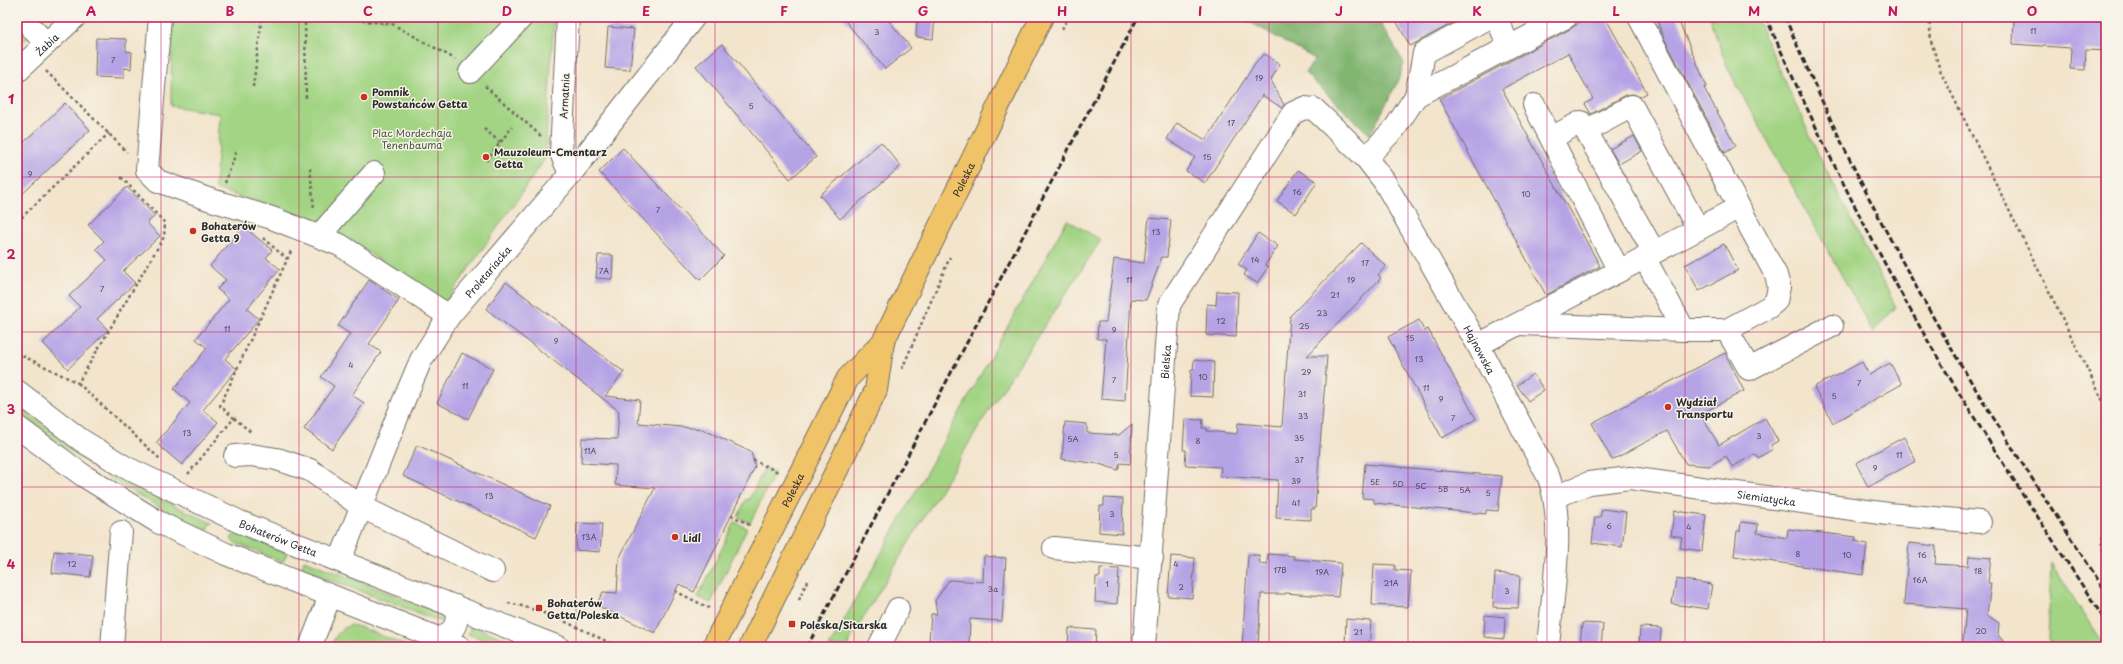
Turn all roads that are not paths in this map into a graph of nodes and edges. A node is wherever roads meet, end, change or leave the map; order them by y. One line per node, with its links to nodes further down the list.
1 (22, 17): 13 (street)
2 (75, 17): 13 (street, Żabia)
3 (160, 17): 25 (street)
4 (522, 17): 14 (street)
5 (568, 17): 22 (street, Armatnia)
6 (694, 17): 22 (street, Proletariacka)
7 (1042, 17): 33 (main road, Poleska)
8 (1490, 17): 15 (street)
9 (1496, 17): 12 (street)
10 (1639, 17): 23 (street)
11 (1560, 18): 12 (street)
12 (1509, 46): 15 (street)
13 (32, 57)
14 (470, 72)
15 (1416, 96): 20 (street)
16 (1534, 105): 19 (street)
17 (1293, 113): 20 (street, Hajnowska); 45 (street, Bielska)
18 (1586, 131): 19 (street); 24 (street); 26 (street)
19 (1551, 138): 27 (street)
20 (1366, 158): 34 (street, Hajnowska)
21 (374, 173): 25 (street)
22 (570, 174): 28 (street, Proletariacka)
23 (1739, 207): 24 (street); 32 (street)
24 (1698, 229): 26 (street)
25 (311, 233): 28 (street)
26 (1649, 255): 27 (street); 31 (street)
27 (1619, 271): 29 (street)
28 (449, 316): 39 (street, Proletariacka)
29 (1519, 324): 31 (street); 34 (street)
30 (1832, 326): 32 (street)
31 (1684, 330): 32 (street)
32 (1727, 330)
33 (883, 342): 48 (main road, Poleska); 51 (main road, Poleska)
34 (1478, 345): 38 (street, Hajnowska)
35 (17, 391): 40 (street, Bohaterów Getta)
36 (17, 427): 44 (street)
37 (235, 456): 39 (street)
38 (1555, 497): 41 (street, Siemiatycka); 62 (street, Hajnowska)
39 (362, 507): 46 (street, Proletariacka); 47 (street)
40 (240, 522): 44 (street); 46 (street, Bohaterów Getta)
41 (1980, 522)
42 (121, 532): 54 (street)
43 (1054, 548): 45 (street)
44 (226, 554): 49 (street)
45 (1152, 558): 61 (street, Bielska)
46 (340, 560): 50 (street, Bohaterów Getta)
47 (493, 571)
48 (741, 591): 51 (main road); 58 (main road, Poleska)
49 (330, 596): 53 (street); 55 (street)
50 (455, 606): 53 (street); 57 (street, Bohaterów Getta)
51 (770, 606): 59 (main road, Poleska)
52 (898, 609): 60 (street)
53 (439, 639): 56 (street)
54 (112, 647)
55 (310, 647)
56 (460, 647)
57 (558, 647)
58 (713, 647)
59 (750, 647)
60 (879, 647)
61 (1144, 647)
62 (1548, 647)

